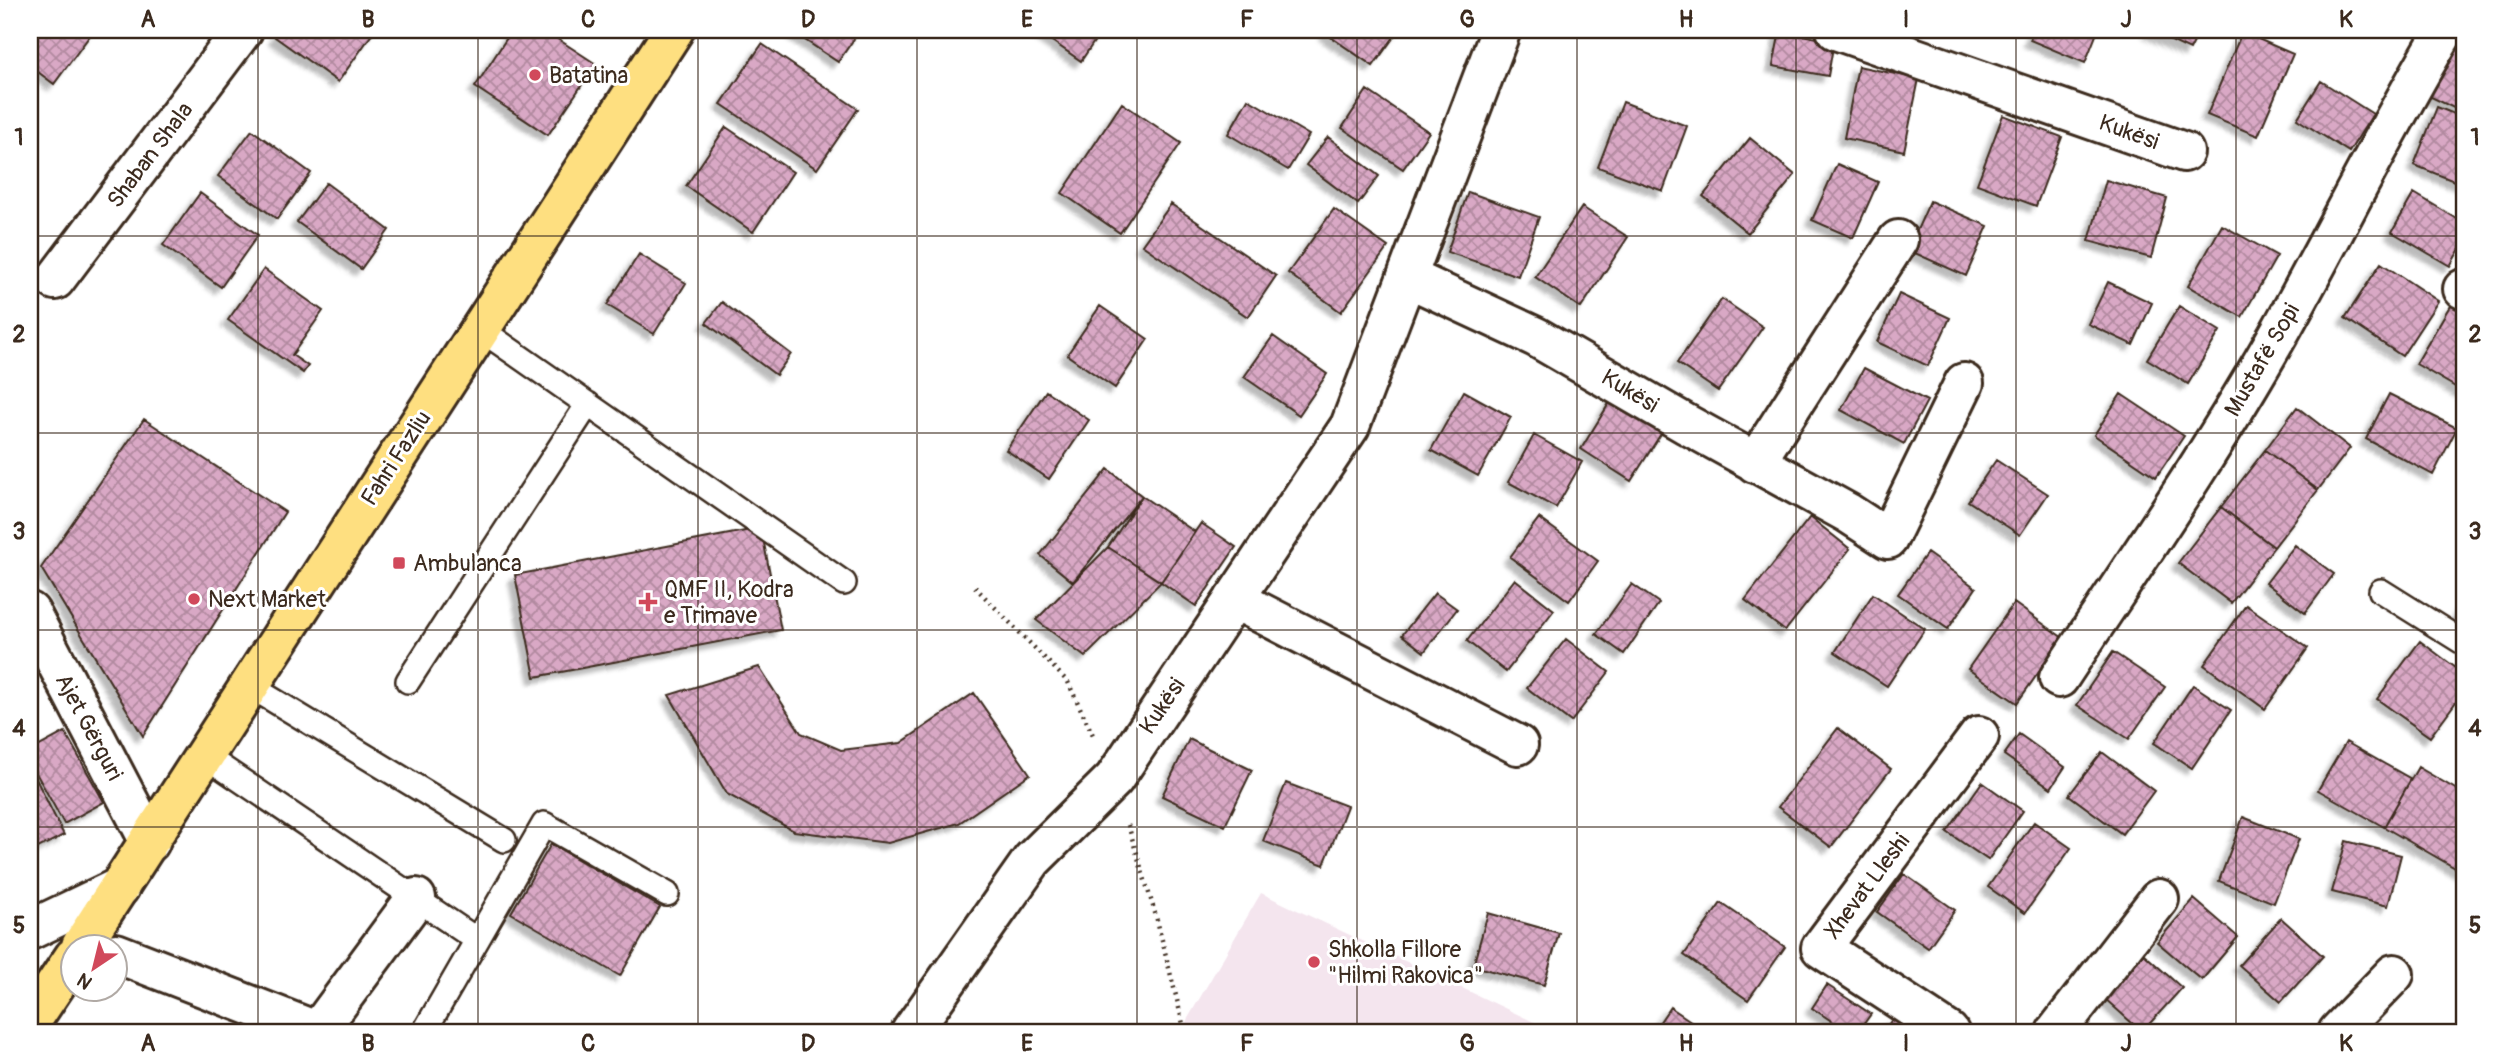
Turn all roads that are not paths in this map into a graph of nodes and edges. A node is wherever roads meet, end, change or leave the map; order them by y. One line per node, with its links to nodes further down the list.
1 (243, 30): 9 (street, Shaban Shala)
2 (674, 30): 10 (main road, Fahri Fazliu)
3 (1501, 30): 8 (street, Kukësi)
4 (1836, 30): 6 (street, Kukësi)
5 (2445, 30): 19 (street, Mustafë Sopi)
6 (2184, 152)
7 (1898, 240): 13 (street)
8 (1407, 277): 13 (street, Kukësi); 16 (street, Kukësi)
9 (55, 280)
10 (480, 329): 12 (lane); 21 (main road, Fahri Fazliu)
11 (1964, 383): 13 (street, Kukësi)
12 (588, 404): 14 (lane); 20 (lane)
13 (1755, 463)
14 (844, 583)
15 (2381, 591): 18 (lane)
16 (1234, 598): 23 (street); 40 (street, Kukësi)
17 (30, 612): 26 (street, Ajet Gërguri)
18 (2464, 643)
19 (2059, 678)
20 (408, 681)
21 (250, 686): 24 (main road, Fahri Fazliu); 25 (lane)
22 (1979, 736): 41 (street, Xhevat Lleshi)
23 (1518, 745)
24 (205, 756): 26 (main road, Fahri Fazliu); 29 (lane)
25 (504, 841)
26 (150, 842): 27 (main road, Fahri Fazliu)
27 (120, 887): 31 (street); 32 (main road, Fahri Fazliu)
28 (667, 894): 33 (lane)
29 (416, 898): 33 (lane); 38 (street)
30 (2159, 899): 42 (street)
31 (30, 930)
32 (91, 932)
33 (477, 940): 39 (lane)
34 (130, 959): 38 (street)
35 (2394, 974): 43 (street)
36 (60, 978): 37 (main road)
37 (30, 1023)
38 (317, 1032)
39 (424, 1032)
40 (911, 1032)
41 (1949, 1032)
42 (2056, 1032)
43 (2338, 1032)

